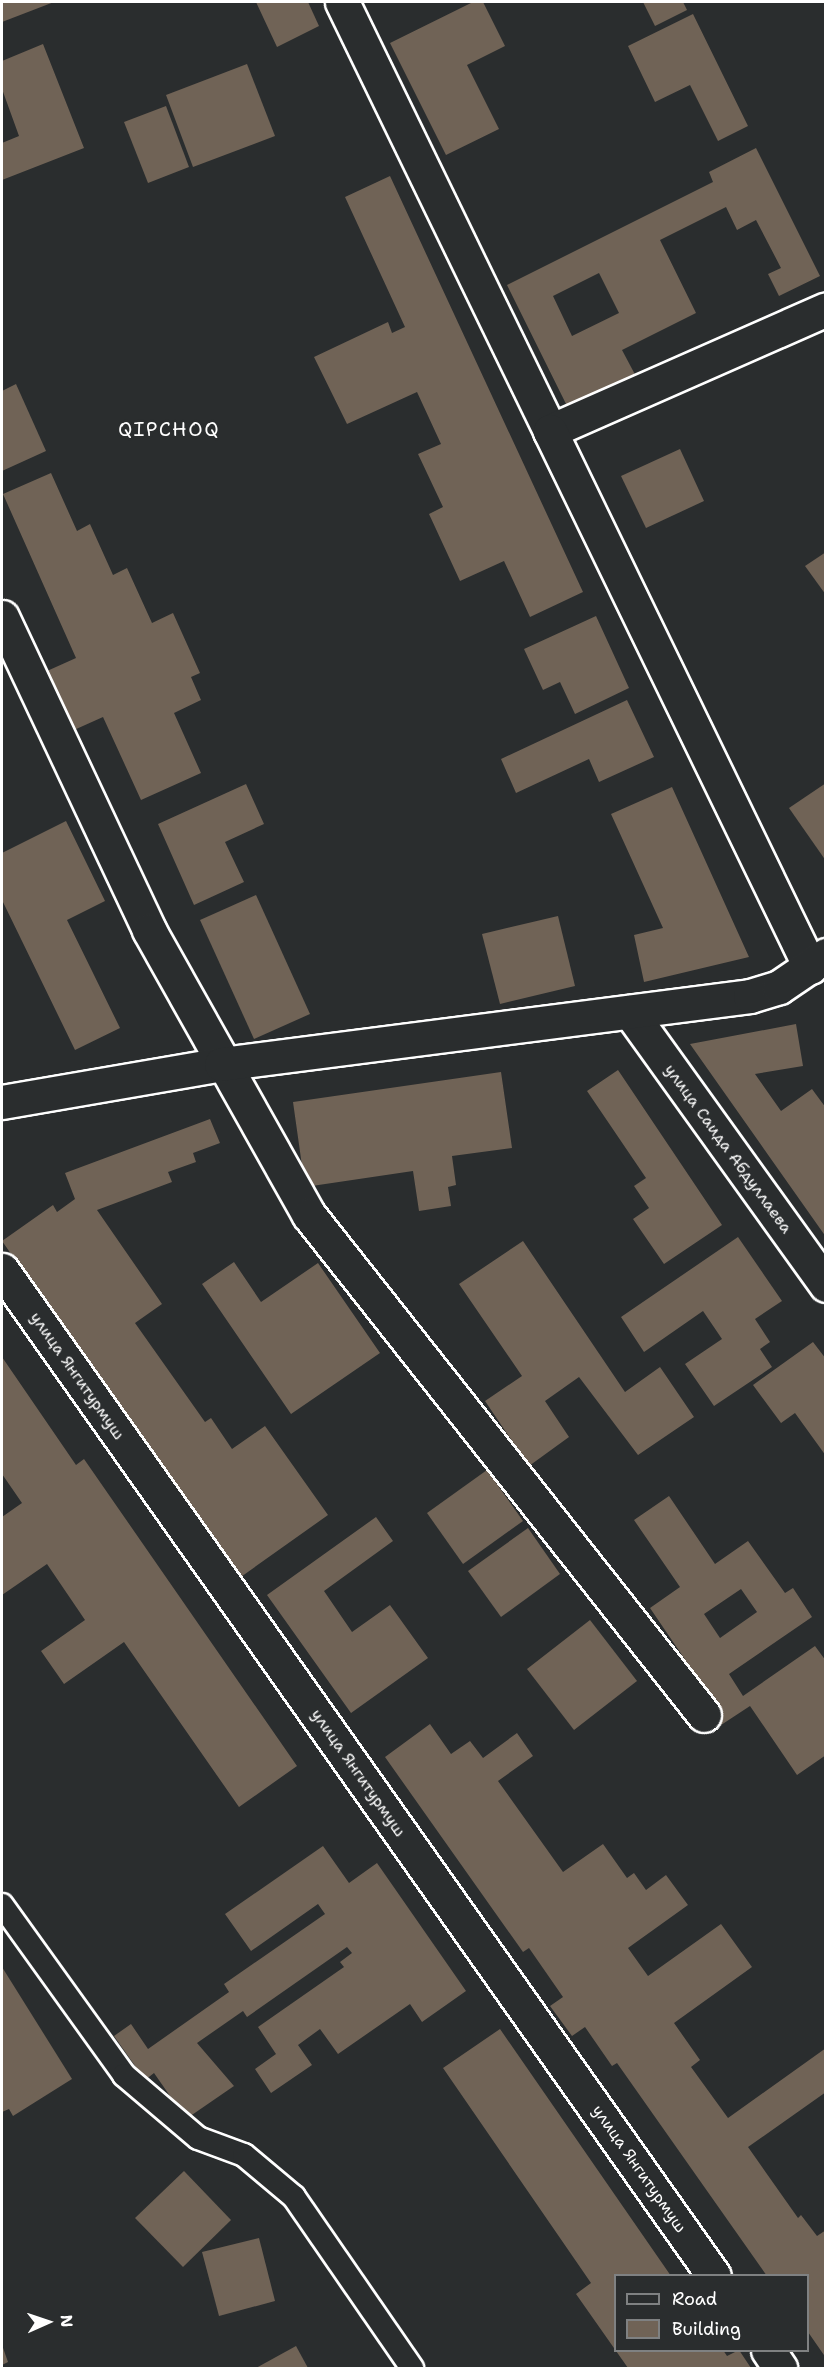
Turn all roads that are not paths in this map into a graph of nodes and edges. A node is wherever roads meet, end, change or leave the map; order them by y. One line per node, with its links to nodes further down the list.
1 (342, 2): 3 (street)
2 (825, 309): 3 (street)
3 (550, 431): 5 (street)
4 (2, 617): 7 (street)
5 (818, 961): 6 (street)
6 (630, 1012): 7 (street); 10 (street, улица Саида Абдуллаева)
7 (221, 1064): 8 (street); 11 (street)
8 (2, 1101)
9 (2, 1270): 13 (street, улица Янгитурмуш)
10 (825, 1286)
11 (704, 1715)
12 (2, 1905): 15 (lane)
13 (713, 2274)
14 (769, 2352): 16 (street)
15 (412, 2368)
16 (780, 2368)

